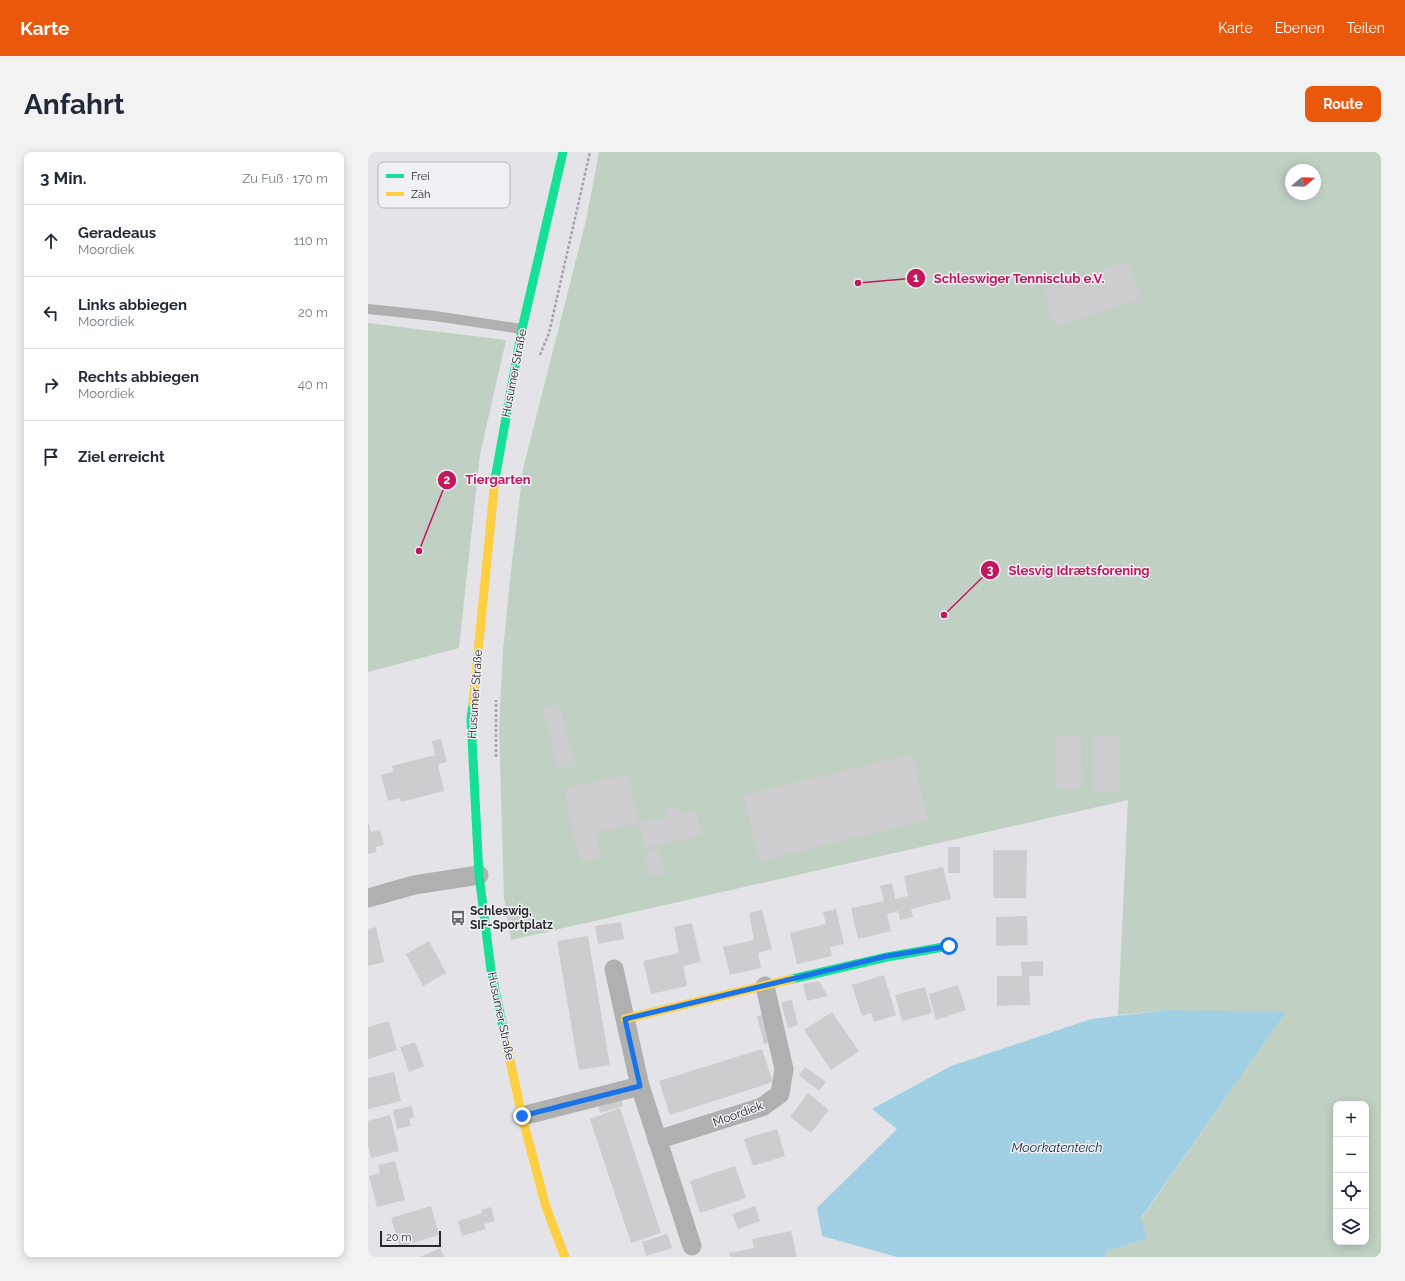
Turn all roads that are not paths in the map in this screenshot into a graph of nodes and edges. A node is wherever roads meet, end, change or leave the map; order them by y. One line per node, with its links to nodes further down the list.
1 (563, 152): 3 (street, Husumer Straße)
2 (368, 309): 3 (lane)
3 (522, 329): 4 (street, Husumer Straße)
4 (479, 875): 5 (street); 11 (street, Husumer Straße)
5 (368, 898)
6 (949, 946): 8 (street)
7 (614, 969): 9 (street)
8 (765, 986): 9 (street); 12 (street, Moordiek)
9 (625, 1019): 10 (street)
10 (640, 1086): 11 (street); 12 (street)
11 (522, 1116): 14 (street, Husumer Straße)
12 (657, 1140): 13 (street)
13 (692, 1246)
14 (566, 1257)

